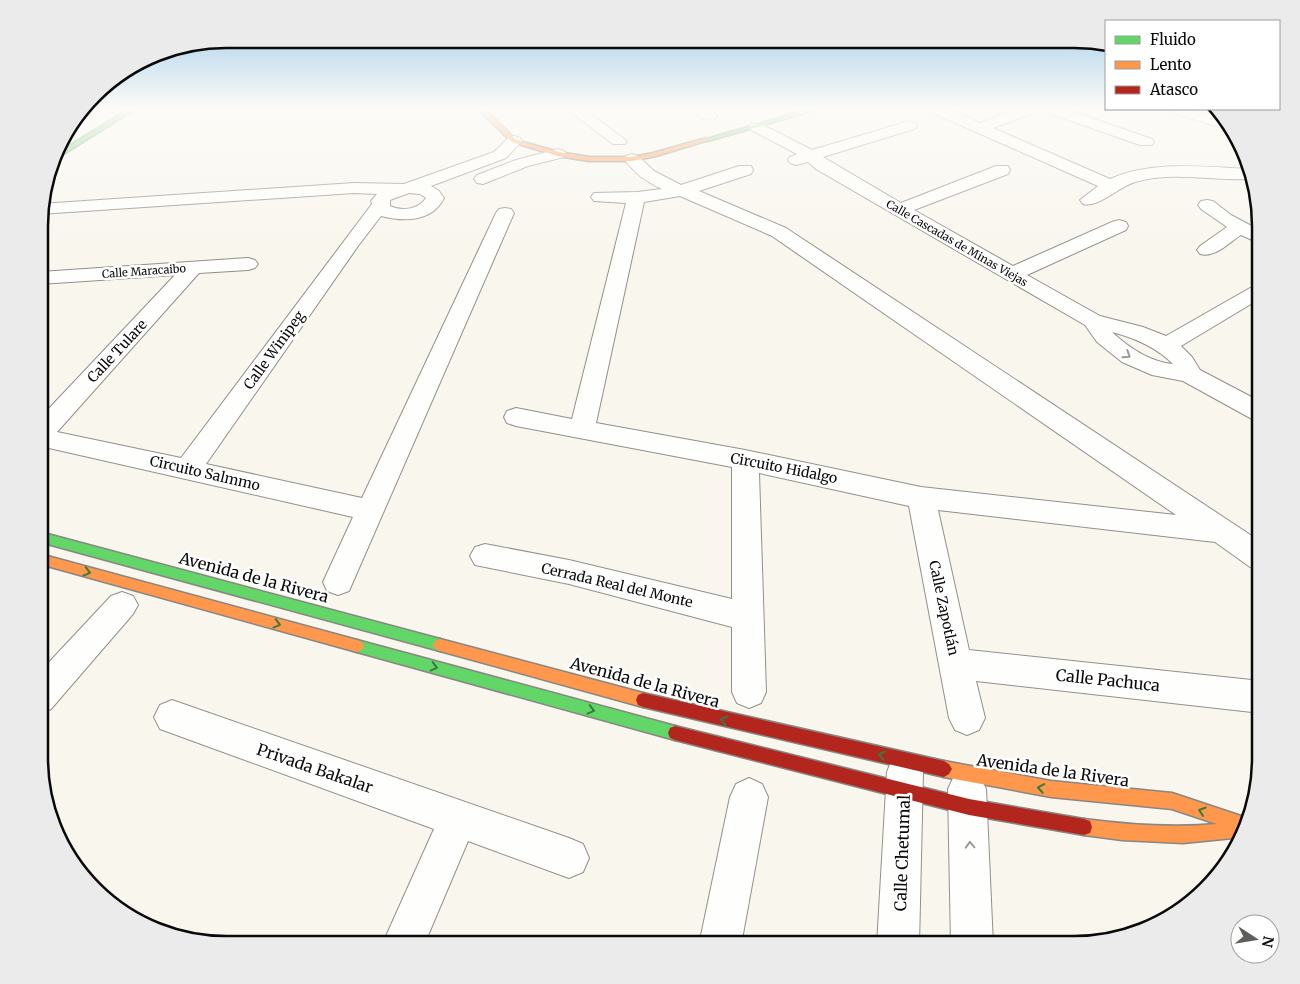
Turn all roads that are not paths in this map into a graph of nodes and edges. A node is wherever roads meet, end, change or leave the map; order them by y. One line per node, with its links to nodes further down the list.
1 (497, 156): 22 (street)
2 (503, 156): 14 (street)
3 (550, 156): 14 (street)
4 (570, 156): 12 (street)
5 (649, 156): 12 (street)
6 (655, 156): 23 (street, Circuito Hidalgo)
7 (792, 156): 13 (street, Calle Cascadas de Minas Viejas)
8 (804, 156): 13 (street, Calle Cascadas de Minas Viejas)
9 (822, 156): 13 (street)
10 (1043, 156): 20 (street)
11 (1157, 156): 17 (street)
12 (632, 159): 23 (street, Circuito Hidalgo)
13 (810, 160): 30 (street, Calle Cascadas de Minas Viejas)
14 (522, 163): 19 (street)
15 (746, 170): 23 (street)
16 (1002, 170): 30 (street)
17 (1168, 171): 18 (street); 20 (street)
18 (1245, 174)
19 (467, 186)
20 (1111, 186): 26 (street)
21 (354, 188): 22 (street); 27 (street); 29 (street)
22 (406, 188): 27 (street, Calle Winipeg); 32 (street)
23 (694, 192): 25 (street); 55 (street, Circuito Hidalgo)
24 (600, 197): 25 (street)
25 (636, 198): 49 (street)
26 (1089, 200)
27 (380, 203): 32 (street); 35 (street, Calle Winipeg)
28 (1207, 205): 34 (street)
29 (48, 210)
30 (899, 210): 40 (street, Calle Cascadas de Minas Viejas)
31 (505, 213): 54 (street)
32 (400, 214): 35 (street)
33 (1119, 226): 40 (street)
34 (1238, 227): 36 (street); 37 (street)
35 (359, 230): 52 (street, Calle Winipeg)
36 (1252, 234)
37 (1207, 250)
38 (248, 264): 39 (street, Calle Maracaibo)
39 (194, 268): 41 (street, Calle Maracaibo); 48 (street, Calle Tulare)
40 (1012, 274): 43 (street, Calle Cascadas de Minas Viejas)
41 (48, 277)
42 (1252, 295): 44 (street)
43 (1093, 321): 44 (street, Calle Cascadas de Minas Viejas); 45 (street, Calle Cascadas de Minas Viejas, one-way to 45)
44 (1166, 346): 45 (street, Calle Cascadas de Minas Viejas)
45 (1191, 375): 46 (street, Calle Cascadas de Minas Viejas)
46 (1252, 408)
47 (516, 417): 49 (street, Circuito Hidalgo)
48 (48, 426)
49 (582, 430): 51 (street, Circuito Hidalgo)
50 (48, 437): 52 (street, Circuito Salmmo)
51 (745, 460): 53 (street, Circuito Hidalgo); 64 (street)
52 (188, 469): 54 (street, Circuito Salmmo)
53 (921, 498): 55 (street, Circuito Hidalgo); 65 (street, Calle Zapotlán)
54 (370, 510): 60 (street)
55 (1222, 531): 57 (street, Circuito Hidalgo)
56 (48, 539): 61 (street, Avenida de la Rivera)
57 (1252, 552)
58 (484, 556): 64 (street, Cerrada Real del Monte)
59 (48, 561): 63 (street, Avenida de la Rivera, one-way to 63)
60 (338, 582)
61 (258, 595): 63 (street); 71 (street, Avenida de la Rivera)
62 (122, 605): 66 (street)
63 (244, 615): 71 (street, Avenida de la Rivera, one-way to 71)
64 (748, 616): 67 (street)
65 (956, 664): 68 (street, Calle Pachuca); 70 (street, Calle Zapotlán)
66 (48, 688)
67 (749, 692)
68 (1252, 696)
69 (172, 717): 75 (street, Privada Bakalar)
70 (967, 718)
71 (678, 722): 72 (street, Avenida de la Rivera); 72 (street, Avenida de la Rivera, one-way to 71)
72 (905, 776): 73 (street, Avenida de la Rivera); 73 (street, Avenida de la Rivera); 81 (street, Calle Chetumal)
73 (967, 790): 76 (street, Avenida de la Rivera, one-way to 73); 77 (street, Avenida de la Rivera); 82 (street, one-way to 73)
74 (748, 797): 80 (street)
75 (458, 819): 78 (street, Privada Bakalar); 79 (street)
76 (1240, 825)
77 (1238, 829)
78 (569, 858)
79 (407, 936)
80 (722, 936)
81 (898, 936)
82 (972, 936)

